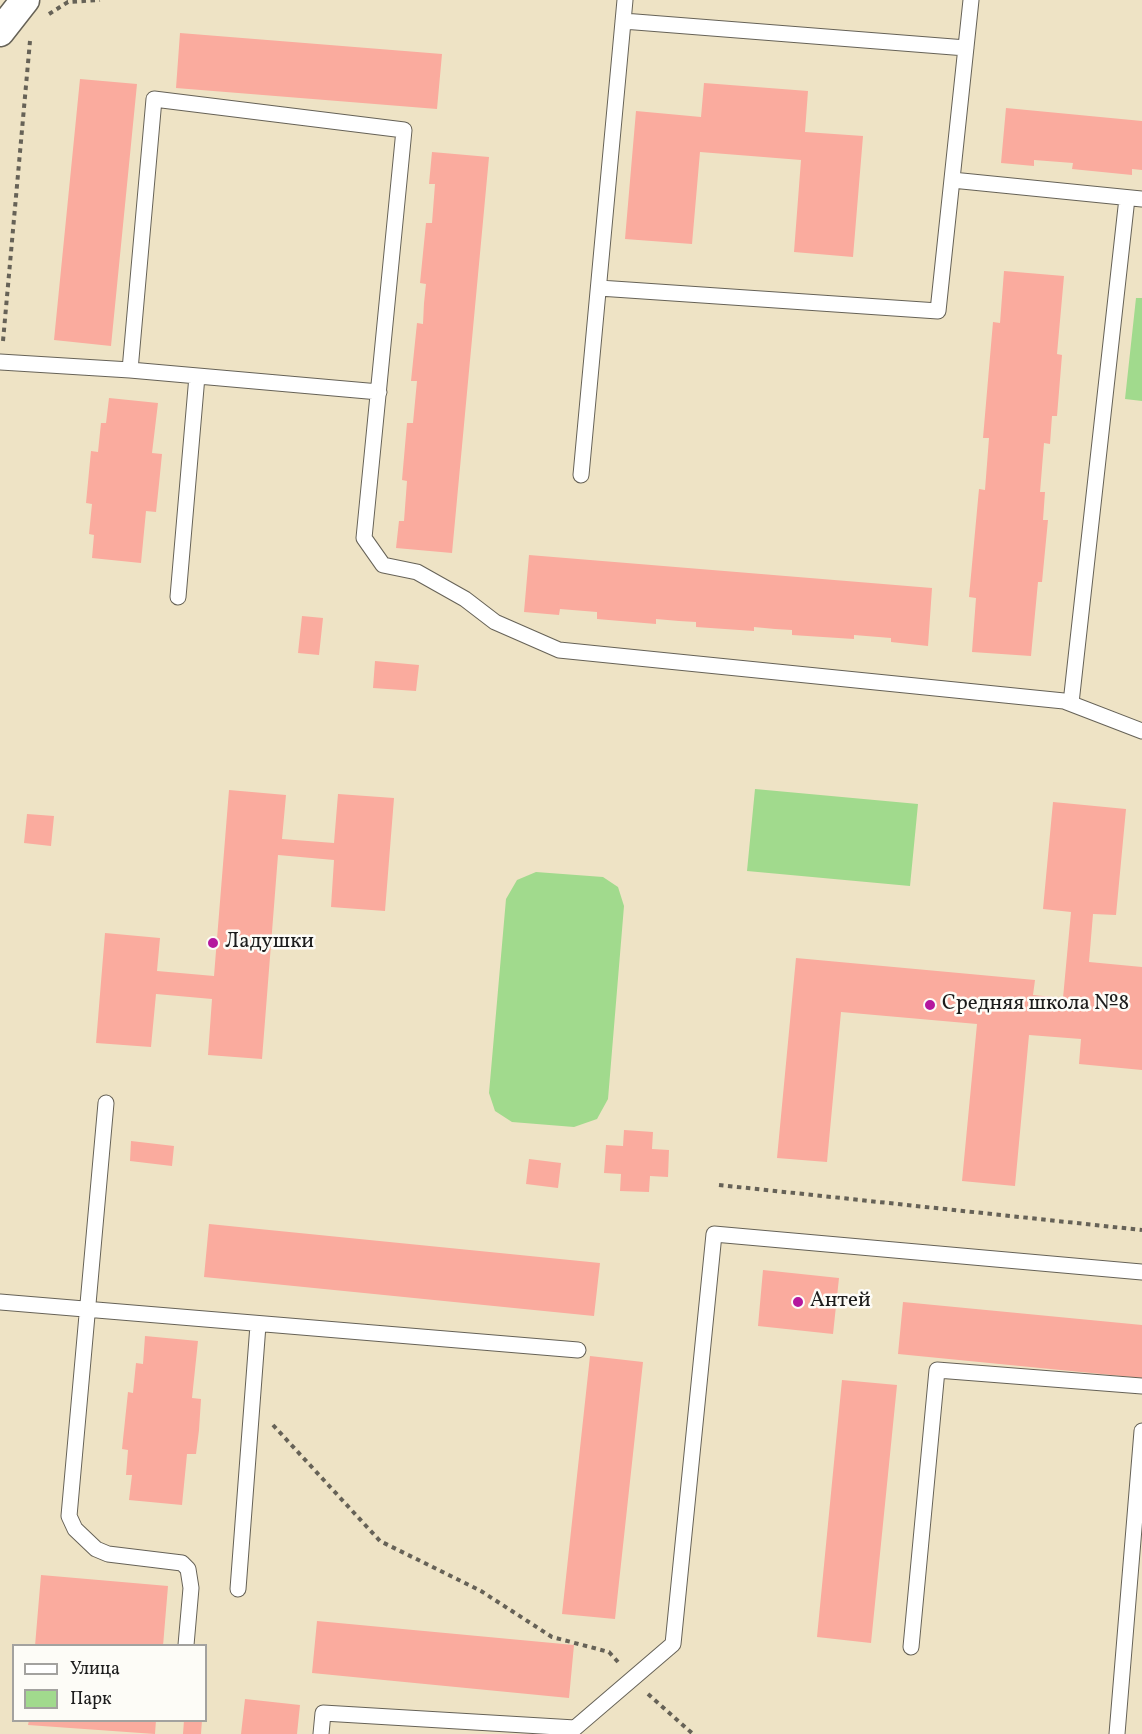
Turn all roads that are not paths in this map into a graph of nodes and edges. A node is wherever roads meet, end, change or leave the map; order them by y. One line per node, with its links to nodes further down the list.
1 (625, 0): 4 (lane)
2 (971, 0): 6 (lane)
3 (33, 9): 5 (street)
4 (623, 21): 6 (lane); 9 (lane)
5 (0, 32)
6 (966, 48): 7 (lane)
7 (952, 180): 8 (lane); 9 (lane)
8 (1134, 198): 16 (lane)
9 (598, 288): 14 (lane)
10 (0, 362): 11 (lane)
11 (130, 370): 12 (lane); 13 (lane)
12 (197, 376): 13 (lane); 15 (lane)
13 (379, 392): 16 (lane)
14 (581, 475)
15 (178, 597)
16 (1071, 703): 17 (lane)
17 (1142, 731)
18 (106, 1103): 21 (lane)
19 (1142, 1272): 29 (lane)
20 (0, 1302): 21 (lane)
21 (87, 1310): 22 (lane); 27 (lane)
22 (258, 1325): 23 (lane); 26 (lane)
23 (578, 1350)
24 (1142, 1386): 28 (lane)
25 (1142, 1431): 30 (lane)
26 (238, 1589)
27 (186, 1644)
28 (911, 1647)
29 (321, 1734)
30 (1117, 1734)

